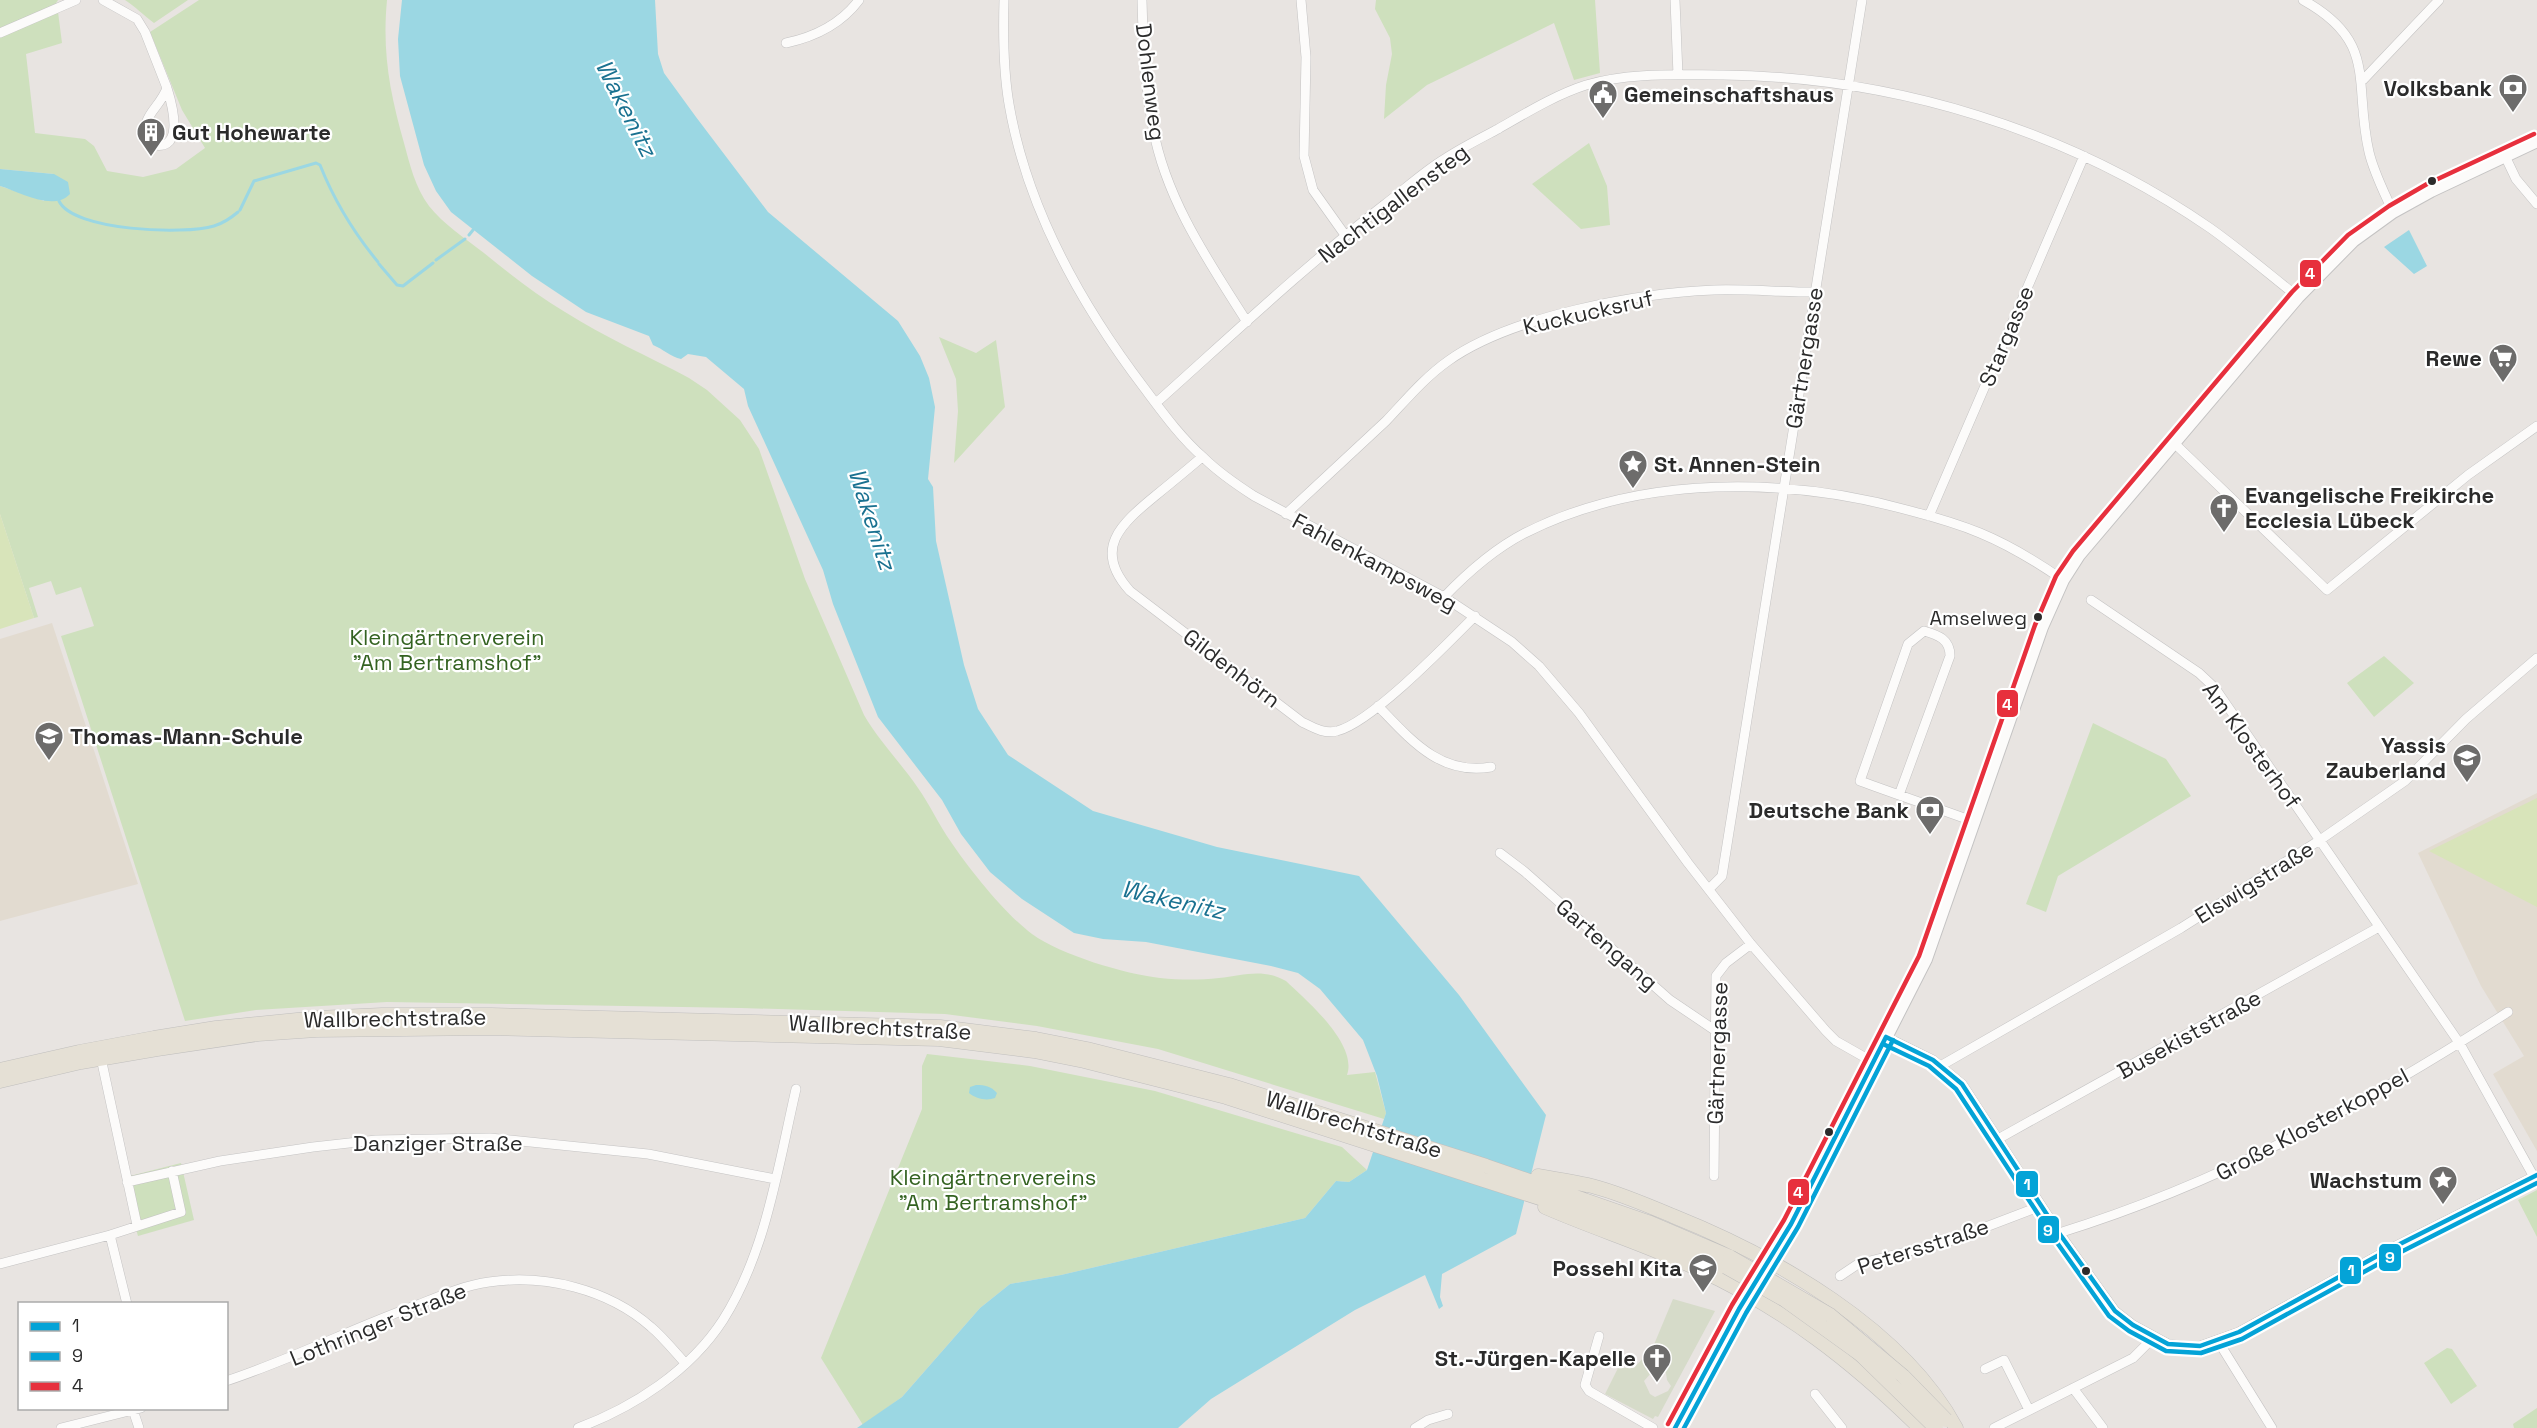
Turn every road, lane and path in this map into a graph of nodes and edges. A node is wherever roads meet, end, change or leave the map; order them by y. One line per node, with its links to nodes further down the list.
1 (76, 0): 11 (street)
2 (103, 0): 16 (street)
3 (859, 0): 12 (street)
4 (1004, 0): 26 (street, Fahlenkampsweg)
5 (1142, 0): 25 (street, Dohlenweg)
6 (1301, 0): 22 (street)
7 (1675, 0): 13 (street)
8 (1862, 0): 15 (street, Gärtnergasse)
9 (2303, 0): 14 (street)
10 (2439, 0): 14 (street)
11 (0, 33)
12 (786, 43)
13 (1678, 75): 15 (street, Nachtigallensteg); 22 (street, Nachtigallensteg)
14 (2363, 80): 21 (street)
15 (1848, 84): 18 (street, Nachtigallensteg); 23 (street, Gärtnergasse)
16 (167, 88): 16 (street)
17 (2537, 141): 19 (main road)
18 (2084, 156): 24 (street, Nachtigallensteg); 32 (street, Stargasse)
19 (2505, 156): 20 (street); 21 (main road)
20 (2537, 204)
21 (2393, 212): 24 (main road)
22 (1345, 235): 25 (street, Nachtigallensteg)
23 (1815, 292): 30 (street, Gärtnergasse); 31 (street, Kuckucksruf)
24 (2298, 297): 28 (main road)
25 (1247, 322): 26 (street, Nachtigallensteg)
26 (1155, 403): 29 (street, Fahlenkampsweg)
27 (2537, 426): 28 (street)
28 (2173, 442): 33 (main road)
29 (1202, 457): 31 (street, Fahlenkampsweg); 38 (street, Gildenhörn)
30 (1784, 489): 32 (street); 34 (street); 44 (street, Gärtnergasse)
31 (1286, 514): 34 (street, Fahlenkampsweg)
32 (1929, 516): 33 (street)
33 (2062, 580): 41 (main road)
34 (1444, 597): 36 (street, Fahlenkampsweg)
35 (2091, 600): 42 (street, Am Klosterhof)
36 (1475, 616): 38 (street, Gildenhörn); 44 (street, Fahlenkampsweg)
37 (2537, 658): 42 (street, Elswigstraße)
38 (1378, 706): 39 (street)
39 (1491, 766)
40 (1899, 795): 40 (street); 41 (street)
41 (1975, 822): 49 (main road)
42 (2320, 840): 45 (street, Am Klosterhof); 53 (street, Elswigstraße)
43 (1500, 853): 48 (street, Gartengang)
44 (1708, 889): 46 (street, Fahlenkampsweg)
45 (2379, 927): 50 (street, Am Klosterhof); 58 (street, Busekiststraße)
46 (1751, 944): 48 (street, Gärtnergasse); 52 (street, Fahlenkampsweg)
47 (2508, 1012): 50 (street)
48 (1716, 1031): 61 (street, Gärtnergasse)
49 (1886, 1037): 52 (main road); 53 (street)
50 (2460, 1044): 62 (street, Am Klosterhof); 68 (street, Große Klosterkoppel)
51 (101, 1058): 55 (main road, Wallbrechtstraße); 57 (main road, Wallbrechtstraße); 65 (street)
52 (1873, 1062): 70 (main road)
53 (1942, 1065): 58 (street)
54 (0, 1070): 57 (main road, Wallbrechtstraße)
55 (0, 1081)
56 (796, 1089): 63 (street)
57 (1295, 1113): 59 (main road, Wallbrechtstraße); 64 (main road, Wallbrechtstraße)
58 (1998, 1139): 66 (street)
59 (1486, 1166): 70 (main road); 71 (main road, Wallbrechtstraße)
60 (172, 1171): 63 (street, Danziger Straße); 65 (street, Danziger Straße); 67 (street)
61 (1714, 1176)
62 (2536, 1176): 78 (street)
63 (775, 1179): 79 (street)
64 (1482, 1180): 71 (main road, Wallbrechtstraße); 74 (main road)
65 (127, 1182): 67 (street)
66 (2041, 1206): 68 (street); 73 (street, Petersstraße)
67 (138, 1225): 69 (street)
68 (2059, 1233): 77 (street)
69 (110, 1235): 72 (street); 75 (street)
70 (1769, 1260): 74 (main road); 88 (main road)
71 (1728, 1262): 88 (main road, bridge)
72 (0, 1263)
73 (1840, 1276)
74 (1748, 1295): 94 (main road); 96 (main road)
75 (127, 1302)
76 (1599, 1336): 93 (street)
77 (2154, 1337): 78 (street); 82 (street)
78 (2218, 1341): 99 (street)
79 (685, 1363): 81 (street, Lothringer Straße); 91 (street)
80 (1985, 1369): 86 (street)
81 (228, 1380)
82 (2073, 1388): 86 (street); 98 (street)
83 (1815, 1394): 95 (street)
84 (133, 1410): 89 (street)
85 (137, 1410): 90 (street)
86 (2029, 1410): 97 (street)
87 (1448, 1414): 92 (street)
88 (1948, 1426)
89 (61, 1428)
90 (139, 1428)
91 (578, 1428)
92 (1415, 1428)
93 (1653, 1428)
94 (1675, 1428)
95 (1842, 1428)
96 (1920, 1428)
97 (1994, 1428)
98 (2103, 1428)
99 (2272, 1428)

